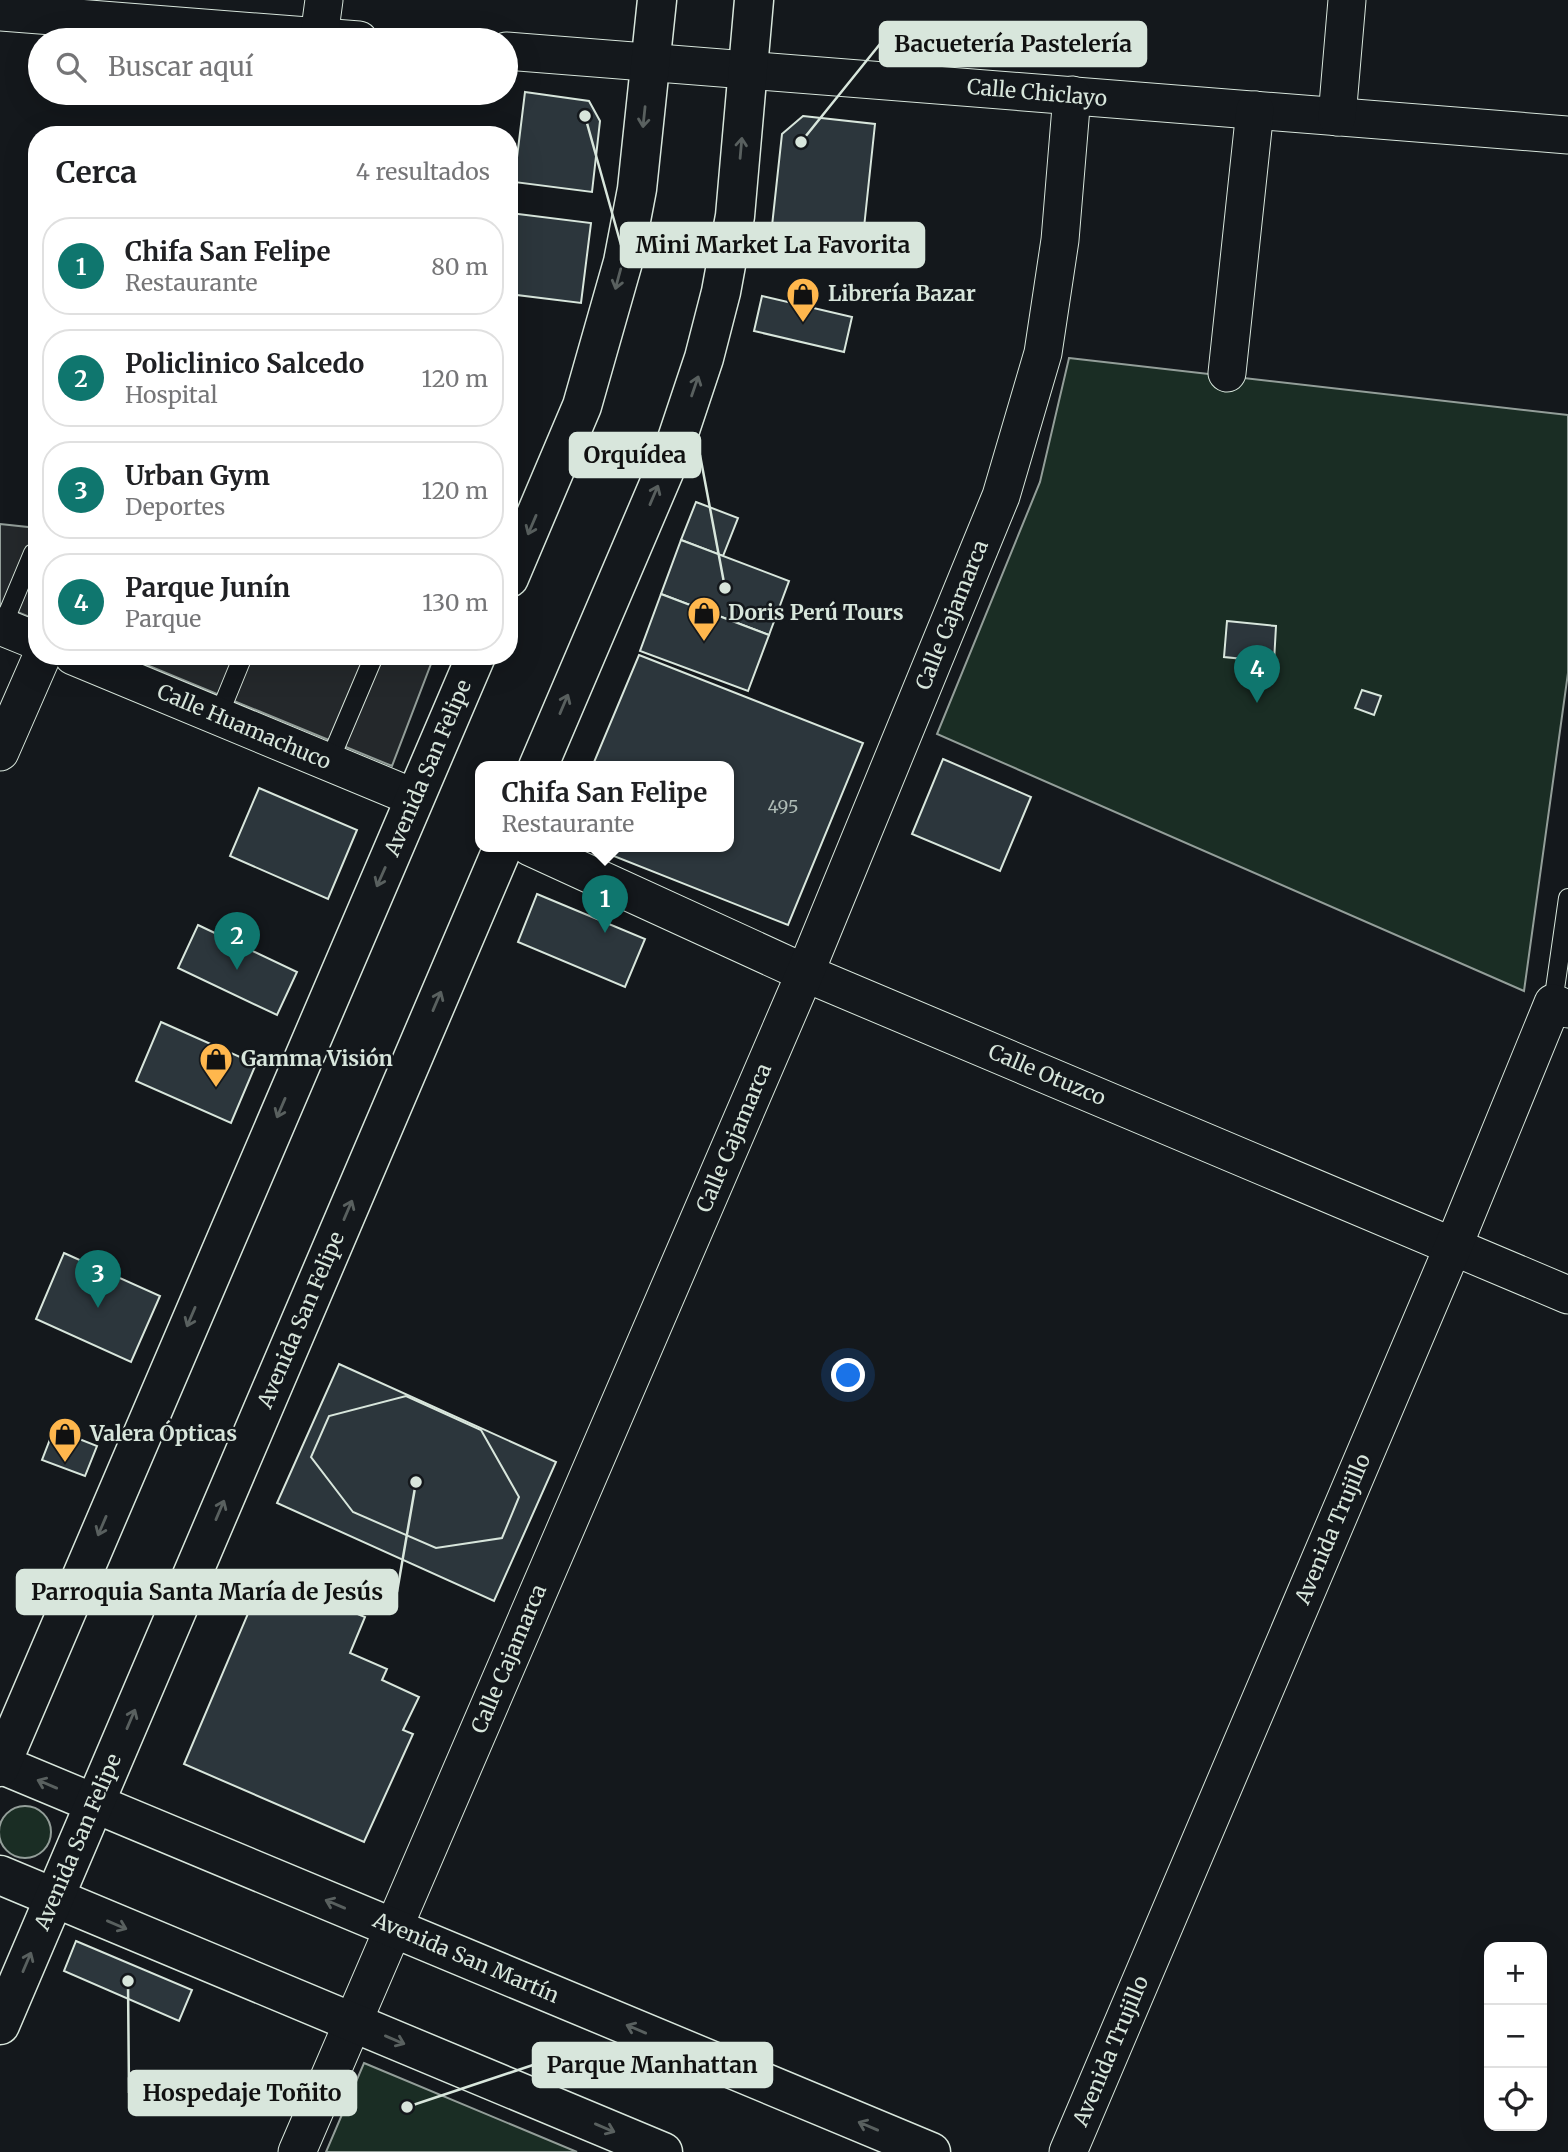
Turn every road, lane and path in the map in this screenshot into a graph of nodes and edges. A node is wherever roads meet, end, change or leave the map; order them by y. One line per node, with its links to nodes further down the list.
1 (324, 0): 8 (street)
2 (657, 0): 10 (main road)
3 (754, 0): 11 (main road)
4 (1347, 0): 14 (street)
5 (48, 8): 6 (street); 7 (street)
6 (0, 12)
7 (234, 28)
8 (319, 28)
9 (518, 52): 10 (street, Calle Chiclayo)
10 (650, 63): 11 (street, Calle Chiclayo); 17 (main road, one-way to 17)
11 (748, 70): 12 (street, Calle Chiclayo); 28 (main road, one-way to 11)
12 (1072, 96): 13 (street, Calle Chiclayo); 34 (street, Calle Cajamarca)
13 (1255, 110): 14 (street, Calle Chiclayo); 16 (street)
14 (1337, 117): 15 (street, Calle Chiclayo)
15 (1568, 135)
16 (1227, 373)
17 (518, 557)
18 (28, 564): 19 (lane)
19 (1, 626): 20 (street)
20 (28, 637)
21 (38, 665): 27 (street)
22 (116, 665): 26 (street, Calle Huamachuco)
23 (239, 665): 26 (lane)
24 (370, 665): 29 (lane)
25 (472, 665): 30 (main road, Avenida San Felipe)
26 (218, 717): 29 (street, Calle Huamachuco)
27 (0, 752)
28 (541, 761)
29 (329, 762): 30 (street, Calle Huamachuco)
30 (415, 798): 38 (main road, Avenida San Felipe, one-way to 38)
31 (501, 852): 39 (main road, Avenida San Felipe, one-way to 31)
32 (541, 852): 34 (street, Calle Otuzco)
33 (1568, 911): 35 (lane, Avenida Trujillo)
34 (805, 973): 36 (street, Calle Otuzco); 42 (street, Calle Cajamarca)
35 (1560, 1006): 36 (street, Avenida Trujillo)
36 (1453, 1247): 37 (street, Calle Otuzco); 48 (street, Avenida Trujillo)
37 (1568, 1295)
38 (0, 1765): 39 (main road, Avenida San Martín, one-way to 38)
39 (95, 1804): 41 (main road, Avenida San Felipe); 42 (main road, Avenida San Martín, one-way to 39)
40 (0, 1875): 41 (main road)
41 (54, 1899): 43 (main road, one-way to 43); 44 (main road, Avenida San Felipe, one-way to 41)
42 (394, 1928): 43 (street, Calle Cajamarca); 47 (main road, Avenida San Martín, one-way to 42)
43 (352, 2022): 45 (street, Calle Cajamarca); 46 (main road, one-way to 46)
44 (0, 2025)
45 (297, 2152)
46 (663, 2152)
47 (931, 2152)
48 (1068, 2152)

